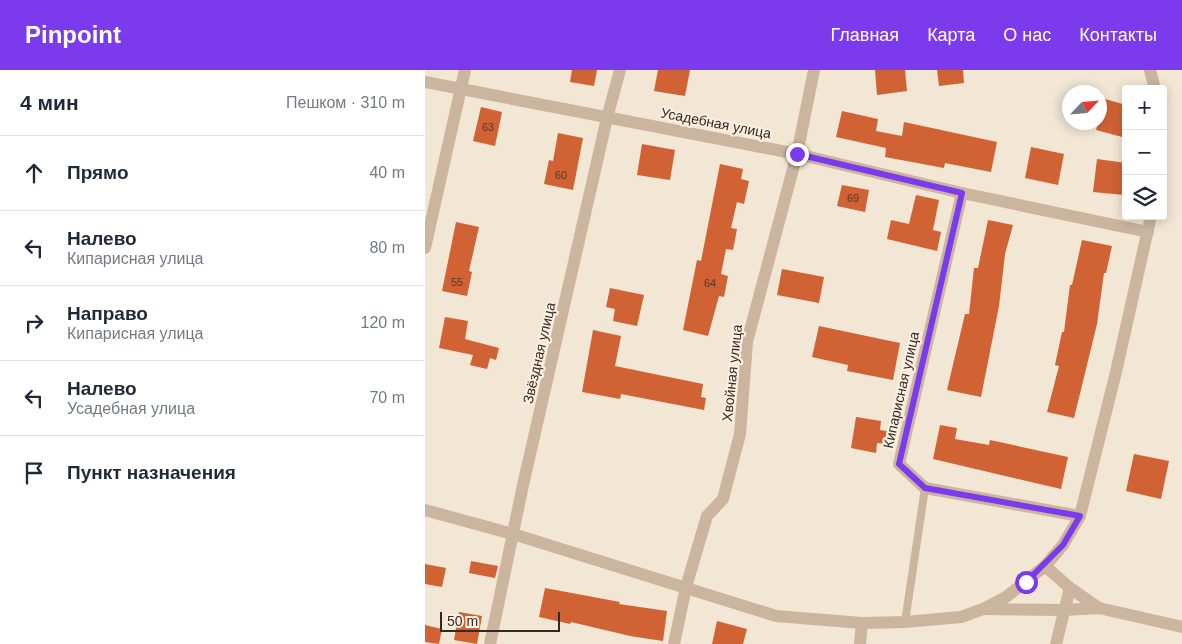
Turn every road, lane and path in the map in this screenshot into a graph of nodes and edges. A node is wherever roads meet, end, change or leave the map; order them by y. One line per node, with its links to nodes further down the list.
1 (465, 70): 7 (street)
2 (620, 70): 8 (street, Звёздная улица)
3 (814, 70): 9 (street, Хвойная улица)
4 (1150, 70): 6 (street)
5 (425, 82): 7 (street, Усадебная улица)
6 (1154, 85)
7 (460, 90): 8 (street, Усадебная улица); 13 (street)
8 (607, 118): 9 (street, Усадебная улица); 17 (street, Звёздная улица)
9 (797, 154): 10 (street, Усадебная улица); 19 (street, Хвойная улица)
10 (962, 193): 12 (street, Усадебная улица); 14 (street, Кипарисная улица)
11 (1150, 220): 12 (street)
12 (1148, 232): 16 (street)
13 (425, 248)
14 (925, 488): 16 (street); 24 (lane)
15 (425, 510): 17 (street)
16 (1080, 516): 18 (street)
17 (513, 534): 19 (street); 27 (street, Звёздная улица)
18 (1045, 566): 20 (street); 21 (street)
19 (685, 587): 25 (street); 28 (street, Хвойная улица)
20 (1070, 588): 22 (street); 23 (street)
21 (983, 608): 23 (street); 24 (street)
22 (1099, 608): 23 (street); 26 (street)
23 (1064, 610): 30 (street)
24 (905, 622): 25 (street)
25 (862, 623): 29 (street)
26 (1182, 627)
27 (490, 644)
28 (674, 644)
29 (859, 644)
30 (1056, 644)

